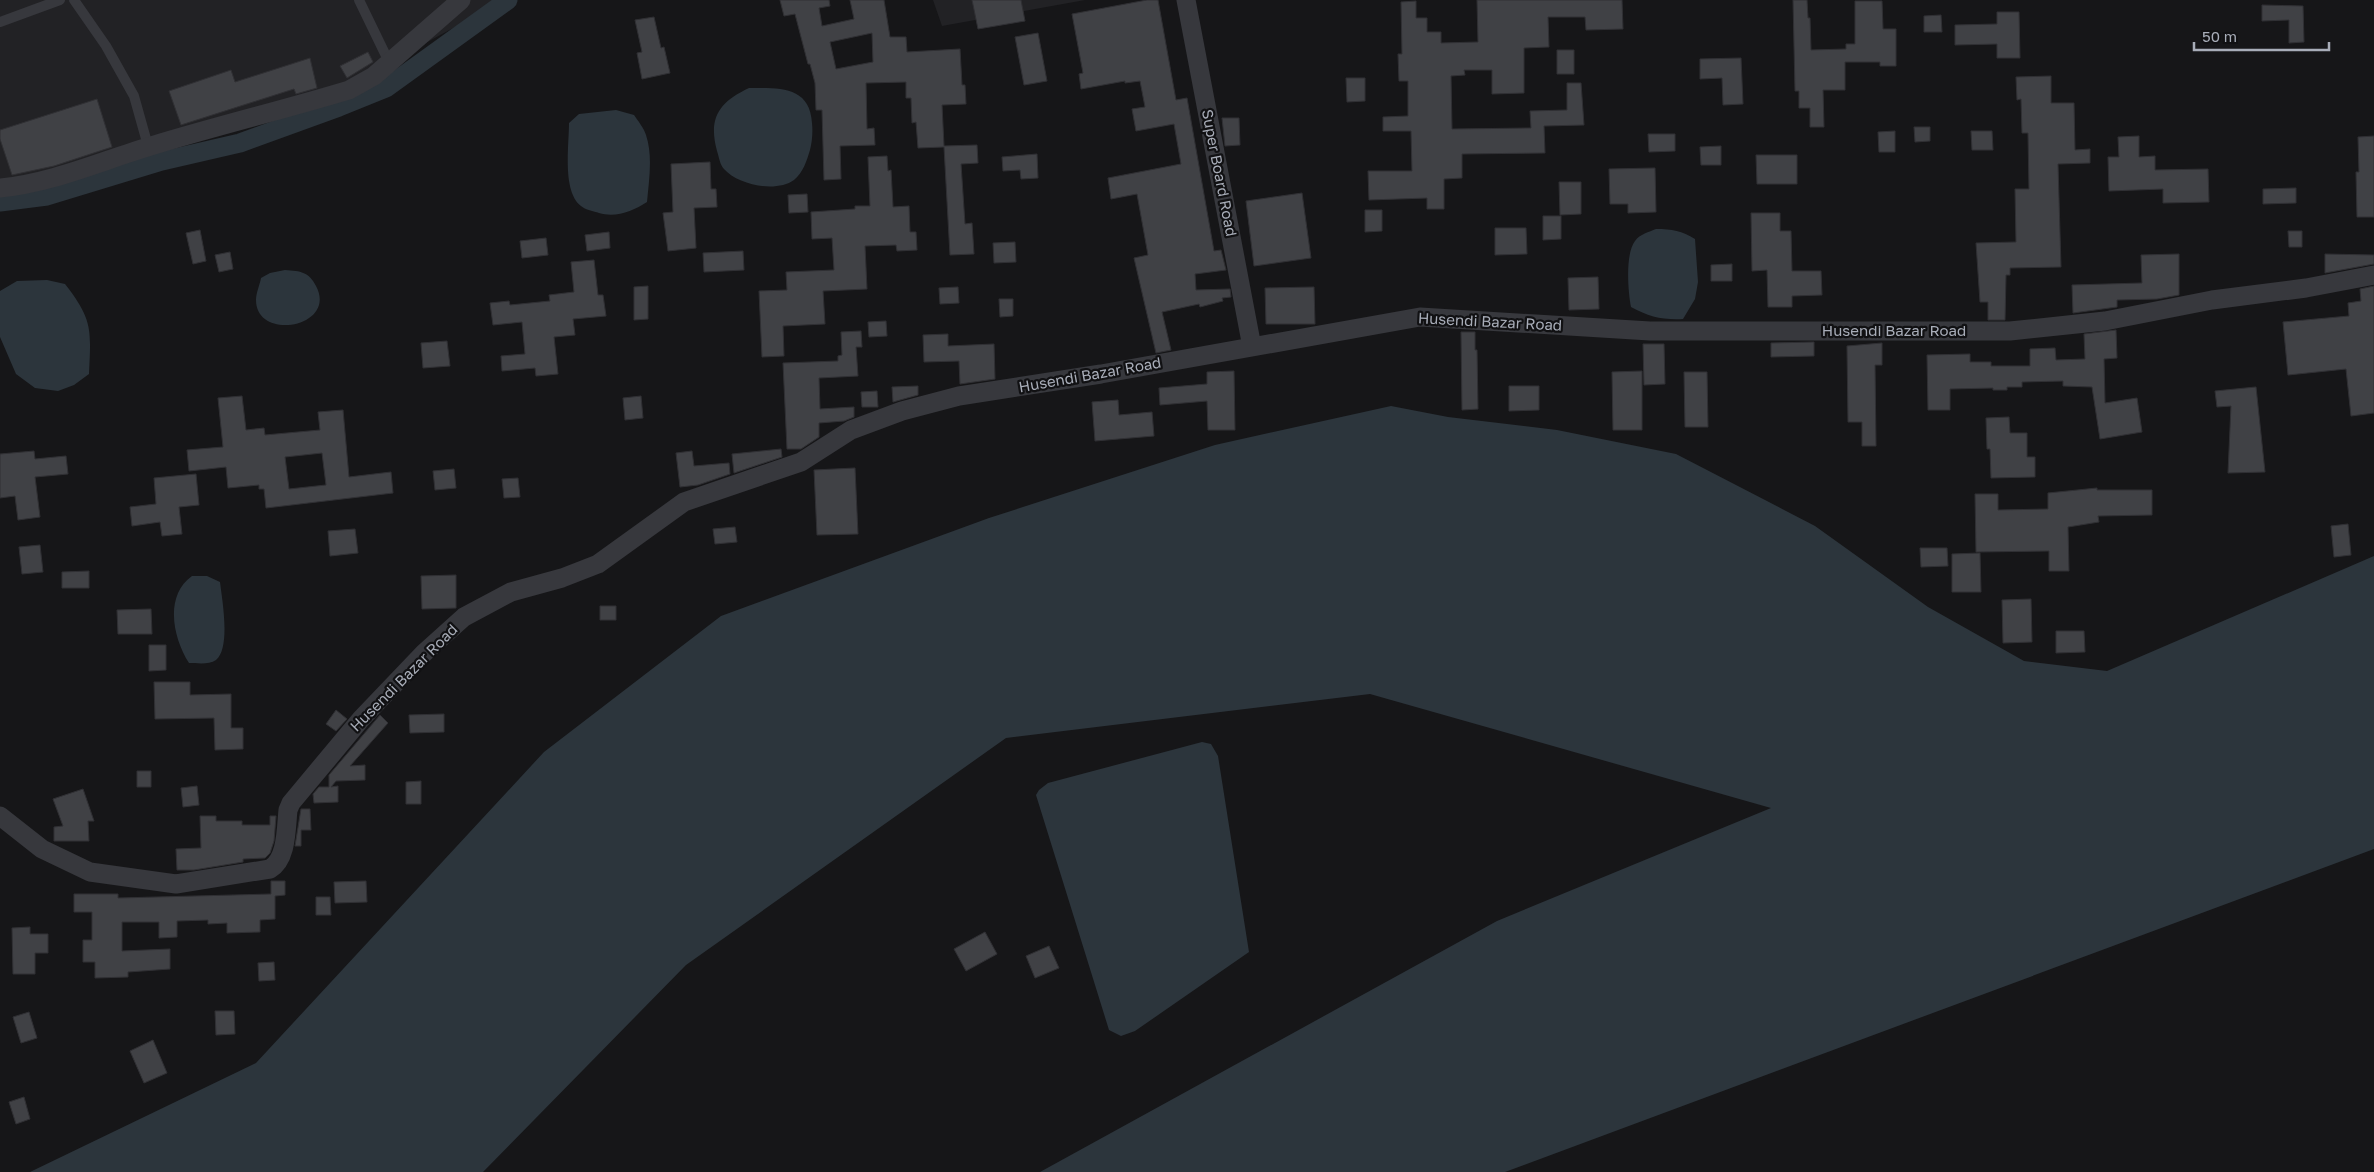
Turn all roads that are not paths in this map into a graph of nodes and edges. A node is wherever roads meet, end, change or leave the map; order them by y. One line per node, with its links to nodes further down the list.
1 (60, 0): 6 (lane)
2 (74, 0): 8 (lane)
3 (359, 0): 7 (lane)
4 (460, 0): 7 (street)
5 (1186, 0): 11 (street, Super Board Road)
6 (0, 22)
7 (389, 62): 8 (street)
8 (148, 146): 9 (street)
9 (0, 188)
10 (2374, 275): 11 (street, Husendi Bazar Road)
11 (1252, 347): 12 (street, Husendi Bazar Road)
12 (0, 816)

